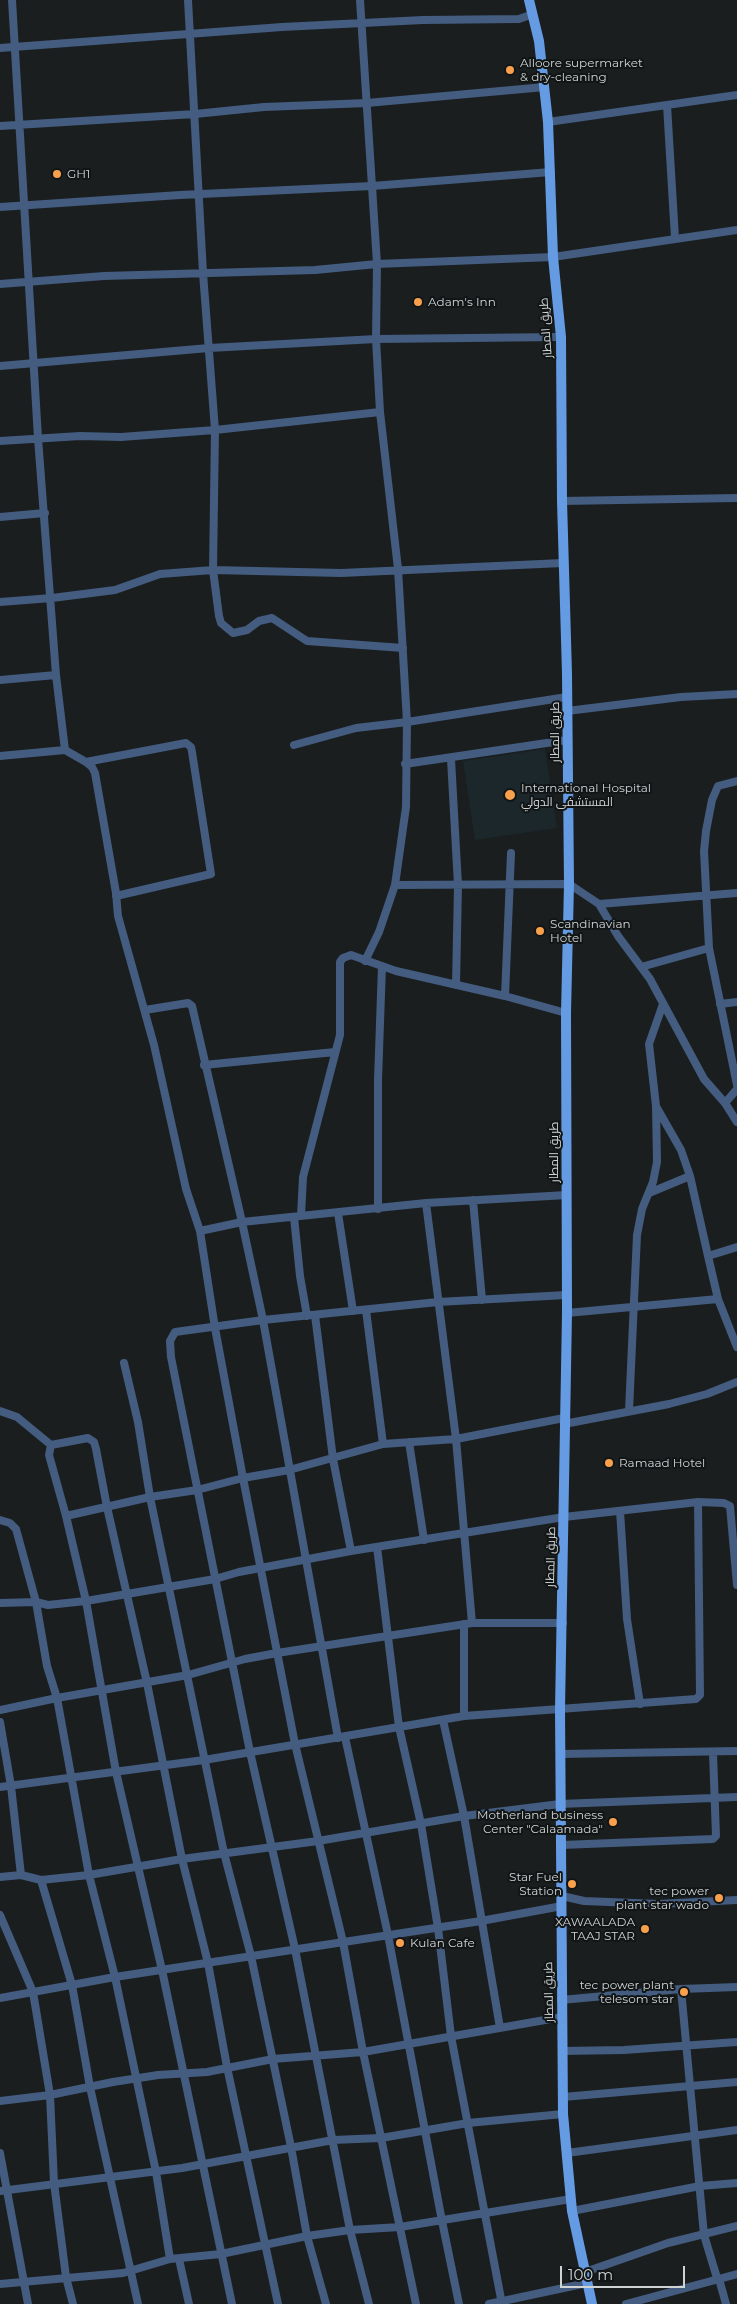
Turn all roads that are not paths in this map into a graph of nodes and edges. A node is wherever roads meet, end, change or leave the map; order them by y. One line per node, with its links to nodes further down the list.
1 (12, 0): 8 (street)
2 (188, 0): 7 (street)
3 (360, 0): 6 (street)
4 (529, 0): 5 (main road, طريق المطار)
5 (533, 14): 6 (street); 10 (main road, طريق المطار)
6 (362, 24): 7 (street); 12 (street)
7 (190, 34): 8 (street); 14 (street)
8 (14, 47): 9 (street); 16 (street)
9 (0, 48)
10 (545, 87): 12 (street); 15 (main road, طريق المطار)
11 (737, 95): 13 (street)
12 (367, 104): 14 (street); 19 (street)
13 (667, 105): 15 (street); 24 (street)
14 (196, 114): 16 (street); 20 (street)
15 (548, 122): 18 (main road, طريق المطار)
16 (19, 125): 17 (street); 21 (street)
17 (0, 126)
18 (551, 172): 19 (street); 25 (main road, طريق المطار)
19 (372, 186): 20 (street); 26 (street)
20 (199, 194): 21 (street); 27 (street)
21 (24, 205): 22 (street); 28 (street)
22 (0, 207)
23 (737, 230): 24 (street)
24 (674, 238): 25 (street)
25 (553, 257): 26 (street); 30 (main road, طريق المطار)
26 (377, 264): 27 (street); 31 (street)
27 (203, 273): 28 (street); 32 (street)
28 (28, 282): 29 (street); 33 (street)
29 (0, 284)
30 (561, 337): 31 (street); 40 (main road, طريق المطار)
31 (376, 339): 32 (street); 35 (street)
32 (209, 348): 33 (street); 36 (street)
33 (34, 364): 34 (street); 37 (street)
34 (0, 366)
35 (380, 412): 36 (street); 44 (street)
36 (215, 430): 37 (street); 45 (street)
37 (38, 438): 38 (street); 41 (street)
38 (0, 441)
39 (737, 498): 40 (street)
40 (562, 501): 43 (main road, طريق المطار)
41 (45, 513): 42 (street); 46 (street)
42 (0, 517)
43 (563, 563): 44 (street); 52 (main road, طريق المطار)
44 (398, 569): 45 (street); 48 (street)
45 (213, 570): 46 (street); 48 (street)
46 (52, 598): 47 (street); 49 (street)
47 (0, 602)
48 (403, 648): 54 (street)
49 (56, 675): 50 (street); 57 (street)
50 (0, 680)
51 (737, 694): 53 (street)
52 (567, 697): 53 (main road, طريق المطار); 54 (street)
53 (567, 712): 55 (main road, طريق المطار)
54 (407, 722): 56 (street); 61 (street)
55 (567, 740): 59 (street); 65 (main road, طريق المطار)
56 (294, 746)
57 (65, 750): 58 (street); 60 (street)
58 (0, 756)
59 (451, 759): 61 (street); 67 (street)
60 (86, 762): 70 (street); 70 (street)
61 (405, 764): 66 (street)
62 (737, 781): 69 (street)
63 (511, 853): 64 (street)
64 (510, 883): 65 (street); 67 (street); 77 (street)
65 (569, 884): 71 (street); 82 (main road, طريق المطار)
66 (395, 885): 67 (street); 73 (street)
67 (458, 885): 76 (street)
68 (737, 893): 69 (street)
69 (705, 894): 71 (street); 72 (street)
70 (116, 896): 81 (street)
71 (599, 904): 75 (street)
72 (709, 948): 75 (street); 80 (street)
73 (365, 961): 74 (street); 84 (street)
74 (382, 966): 76 (street); 96 (street)
75 (641, 967): 79 (street)
76 (456, 985): 77 (street)
77 (506, 996): 82 (street)
78 (737, 1002): 80 (street)
79 (663, 1004): 88 (street); 89 (street)
80 (720, 1004): 83 (street)
81 (145, 1010): 85 (street); 100 (street)
82 (566, 1013): 93 (main road, طريق المطار)
83 (733, 1048): 86 (street)
84 (335, 1052): 85 (street); 98 (street)
85 (204, 1065): 99 (street)
86 (737, 1085)
87 (737, 1089): 88 (street)
88 (726, 1103): 90 (street)
89 (656, 1106): 91 (street); 92 (street)
90 (737, 1122)
91 (690, 1176): 92 (street); 102 (street)
92 (649, 1193): 107 (street)
93 (567, 1195): 94 (street); 103 (main road, طريق المطار)
94 (473, 1200): 95 (street); 105 (street)
95 (426, 1203): 96 (street); 106 (street)
96 (378, 1209): 97 (street)
97 (338, 1213): 98 (street); 109 (street)
98 (298, 1216): 99 (street); 111 (street)
99 (242, 1222): 100 (street); 112 (street)
100 (200, 1230): 113 (street)
101 (737, 1248): 102 (street)
102 (708, 1256): 104 (street)
103 (566, 1295): 105 (street); 110 (main road, طريق المطار)
104 (718, 1299): 107 (street); 114 (street)
105 (482, 1300): 106 (street)
106 (438, 1302): 108 (street); 120 (street)
107 (634, 1307): 110 (street); 117 (street)
108 (366, 1310): 109 (street); 122 (street)
109 (353, 1311): 111 (street)
110 (566, 1313): 119 (main road, طريق المطار)
111 (311, 1315): 112 (street); 124 (street)
112 (263, 1320): 113 (street); 125 (street)
113 (215, 1328): 126 (street); 127 (street)
114 (737, 1347)
115 (124, 1363): 128 (street)
116 (737, 1382): 117 (street)
117 (629, 1411): 119 (street)
118 (0, 1412): 123 (street)
119 (564, 1421): 120 (street); 133 (main road, طريق المطار)
120 (456, 1439): 121 (street); 135 (street)
121 (409, 1442): 122 (street); 136 (street)
122 (383, 1444): 124 (street)
123 (51, 1445): 130 (street); 132 (street)
124 (333, 1459): 125 (street); 138 (street)
125 (289, 1470): 126 (street); 139 (street)
126 (243, 1478): 127 (street); 141 (street)
127 (197, 1490): 128 (street); 142 (street)
128 (150, 1497): 130 (street); 144 (street)
129 (698, 1502): 131 (street); 140 (street); 159 (street)
130 (106, 1507): 132 (street); 145 (street)
131 (620, 1511): 133 (street); 159 (street)
132 (66, 1516): 146 (street)
133 (564, 1517): 135 (street); 150 (main road, طريق المطار)
134 (0, 1520): 147 (street)
135 (465, 1534): 136 (street); 149 (street)
136 (424, 1540): 137 (street)
137 (377, 1547): 138 (street); 151 (street)
138 (351, 1551): 139 (street)
139 (307, 1560): 141 (street); 152 (street)
140 (736, 1561): 143 (street)
141 (260, 1568): 142 (street); 153 (street)
142 (215, 1579): 144 (street); 154 (street)
143 (737, 1585)
144 (169, 1587): 145 (street); 155 (street)
145 (127, 1595): 146 (street); 156 (street)
146 (86, 1601): 147 (street); 157 (street)
147 (36, 1602): 148 (street); 158 (street)
148 (0, 1604)
149 (468, 1623): 150 (street); 151 (street); 162 (street)
150 (563, 1623): 161 (main road, طريق المطار)
151 (387, 1636): 152 (street); 165 (street)
152 (321, 1647): 153 (street); 166 (street)
153 (277, 1653): 154 (street); 167 (street)
154 (232, 1664): 155 (street); 169 (street)
155 (188, 1675): 156 (street); 172 (street)
156 (147, 1683): 157 (street); 173 (street)
157 (103, 1691): 158 (street); 174 (street)
158 (57, 1698): 160 (street); 175 (street)
159 (640, 1704): 161 (street)
160 (0, 1710)
161 (560, 1710): 162 (street); 171 (main road, طريق المطار)
162 (464, 1716): 163 (street)
163 (443, 1720): 165 (street); 181 (street)
164 (0, 1722): 176 (street)
165 (399, 1726): 166 (street); 182 (street)
166 (341, 1738): 167 (street); 183 (street)
167 (296, 1744): 169 (street); 184 (street)
168 (737, 1751): 170 (street)
169 (250, 1752): 172 (street); 186 (street)
170 (713, 1753): 171 (street); 179 (street)
171 (561, 1754): 180 (main road, طريق المطار)
172 (204, 1760): 173 (street); 187 (street)
173 (164, 1766): 174 (street); 188 (street)
174 (116, 1772): 175 (street); 189 (street)
175 (72, 1779): 176 (street); 191 (street)
176 (11, 1786): 177 (street); 190 (street)
177 (0, 1787)
178 (737, 1797): 179 (street)
179 (714, 1798): 180 (street); 185 (street)
180 (560, 1804): 181 (street); 185 (main road, طريق المطار)
181 (464, 1816): 182 (street); 197 (street)
182 (420, 1824): 183 (street); 198 (street)
183 (365, 1834): 184 (street); 199 (street)
184 (318, 1841): 186 (street); 200 (street)
185 (562, 1845): 195 (main road, طريق المطار)
186 (272, 1848): 187 (street); 201 (street)
187 (224, 1854): 188 (street); 202 (street)
188 (182, 1859): 189 (street); 203 (street)
189 (137, 1868): 191 (street); 204 (street)
190 (21, 1875): 192 (street); 193 (street)
191 (89, 1875): 193 (street); 205 (street)
192 (0, 1877)
193 (41, 1880): 206 (street)
194 (737, 1900): 195 (street)
195 (562, 1901): 197 (street); 211 (main road, طريق المطار)
196 (0, 1915): 209 (street)
197 (481, 1921): 198 (street); 213 (street)
198 (438, 1928): 199 (street); 214 (street)
199 (388, 1935): 200 (street); 216 (street)
200 (343, 1942): 201 (street); 219 (street)
201 (295, 1950): 202 (street); 220 (street)
202 (251, 1956): 203 (street); 221 (street)
203 (208, 1963): 204 (street); 222 (street)
204 (162, 1970): 205 (street); 223 (street)
205 (115, 1977): 206 (street); 224 (street)
206 (72, 1986): 209 (street); 226 (street)
207 (737, 1987): 208 (street)
208 (681, 1990): 211 (street); 217 (street)
209 (33, 1992): 210 (street); 228 (street)
210 (0, 1998)
211 (562, 2000): 212 (main road, طريق المطار)
212 (562, 2017): 213 (street); 218 (main road, طريق المطار)
213 (500, 2028): 214 (street)
214 (451, 2036): 216 (street); 232 (street)
215 (737, 2042): 217 (street)
216 (407, 2043): 219 (street); 234 (street)
217 (685, 2046): 218 (street); 227 (street)
218 (562, 2051): 229 (main road, طريق المطار)
219 (363, 2052): 220 (street); 236 (street)
220 (317, 2055): 221 (street); 237 (street)
221 (273, 2059): 222 (street); 238 (street)
222 (226, 2067): 223 (street); 241 (street)
223 (184, 2074): 224 (street); 242 (street)
224 (135, 2080): 226 (street); 243 (street)
225 (737, 2082): 227 (street)
226 (90, 2087): 228 (street); 244 (street)
227 (691, 2087): 229 (street); 235 (street)
228 (50, 2095): 230 (street); 245 (street)
229 (563, 2097): 231 (main road, طريق المطار)
230 (0, 2101)
231 (563, 2114): 232 (street); 239 (main road, طريق المطار)
232 (468, 2122): 234 (street); 251 (street)
233 (737, 2130): 235 (street)
234 (425, 2132): 236 (street); 252 (street)
235 (696, 2136): 239 (street); 247 (street)
236 (381, 2138): 237 (street); 254 (street)
237 (333, 2140): 238 (street); 255 (street)
238 (291, 2147): 241 (street); 257 (street)
239 (567, 2152): 249 (main road, طريق المطار)
240 (0, 2153): 248 (street)
241 (246, 2156): 242 (street); 258 (street)
242 (202, 2164): 243 (street); 259 (street)
243 (156, 2172): 244 (street); 260 (street)
244 (110, 2176): 245 (street); 262 (street)
245 (54, 2183): 248 (street); 265 (street)
246 (737, 2183): 247 (street)
247 (700, 2186): 250 (street); 256 (street)
248 (4, 2191): 267 (street)
249 (571, 2198): 250 (main road, طريق المطار); 251 (street)
250 (572, 2211): 263 (main road, طريق المطار)
251 (486, 2213): 252 (street); 270 (street)
252 (442, 2221): 254 (street); 280 (street)
253 (737, 2226): 256 (street)
254 (400, 2227): 255 (street); 279 (street)
255 (350, 2230): 257 (street); 278 (street)
256 (704, 2235): 263 (street); 266 (street)
257 (307, 2236): 258 (street); 277 (street)
258 (264, 2245): 259 (street); 276 (street)
259 (221, 2254): 261 (street); 275 (street)
260 (170, 2259): 261 (street); 262 (street)
261 (179, 2259): 274 (street)
262 (131, 2271): 265 (street); 273 (street)
263 (584, 2272): 268 (main road, طريق المطار)
264 (737, 2274): 266 (street)
265 (66, 2277): 267 (street); 272 (street)
266 (718, 2278): 283 (street); 284 (street)
267 (25, 2282): 269 (street); 271 (street)
268 (587, 2283): 270 (street); 282 (main road, طريق المطار)
269 (0, 2284)
270 (502, 2303): 281 (street)
271 (28, 2304)
272 (73, 2304)
273 (138, 2304)
274 (189, 2304)
275 (232, 2304)
276 (278, 2304)
277 (326, 2304)
278 (369, 2304)
279 (416, 2304)
280 (459, 2304)
281 (489, 2304)
282 (592, 2304)
283 (626, 2304)
284 (726, 2304)

